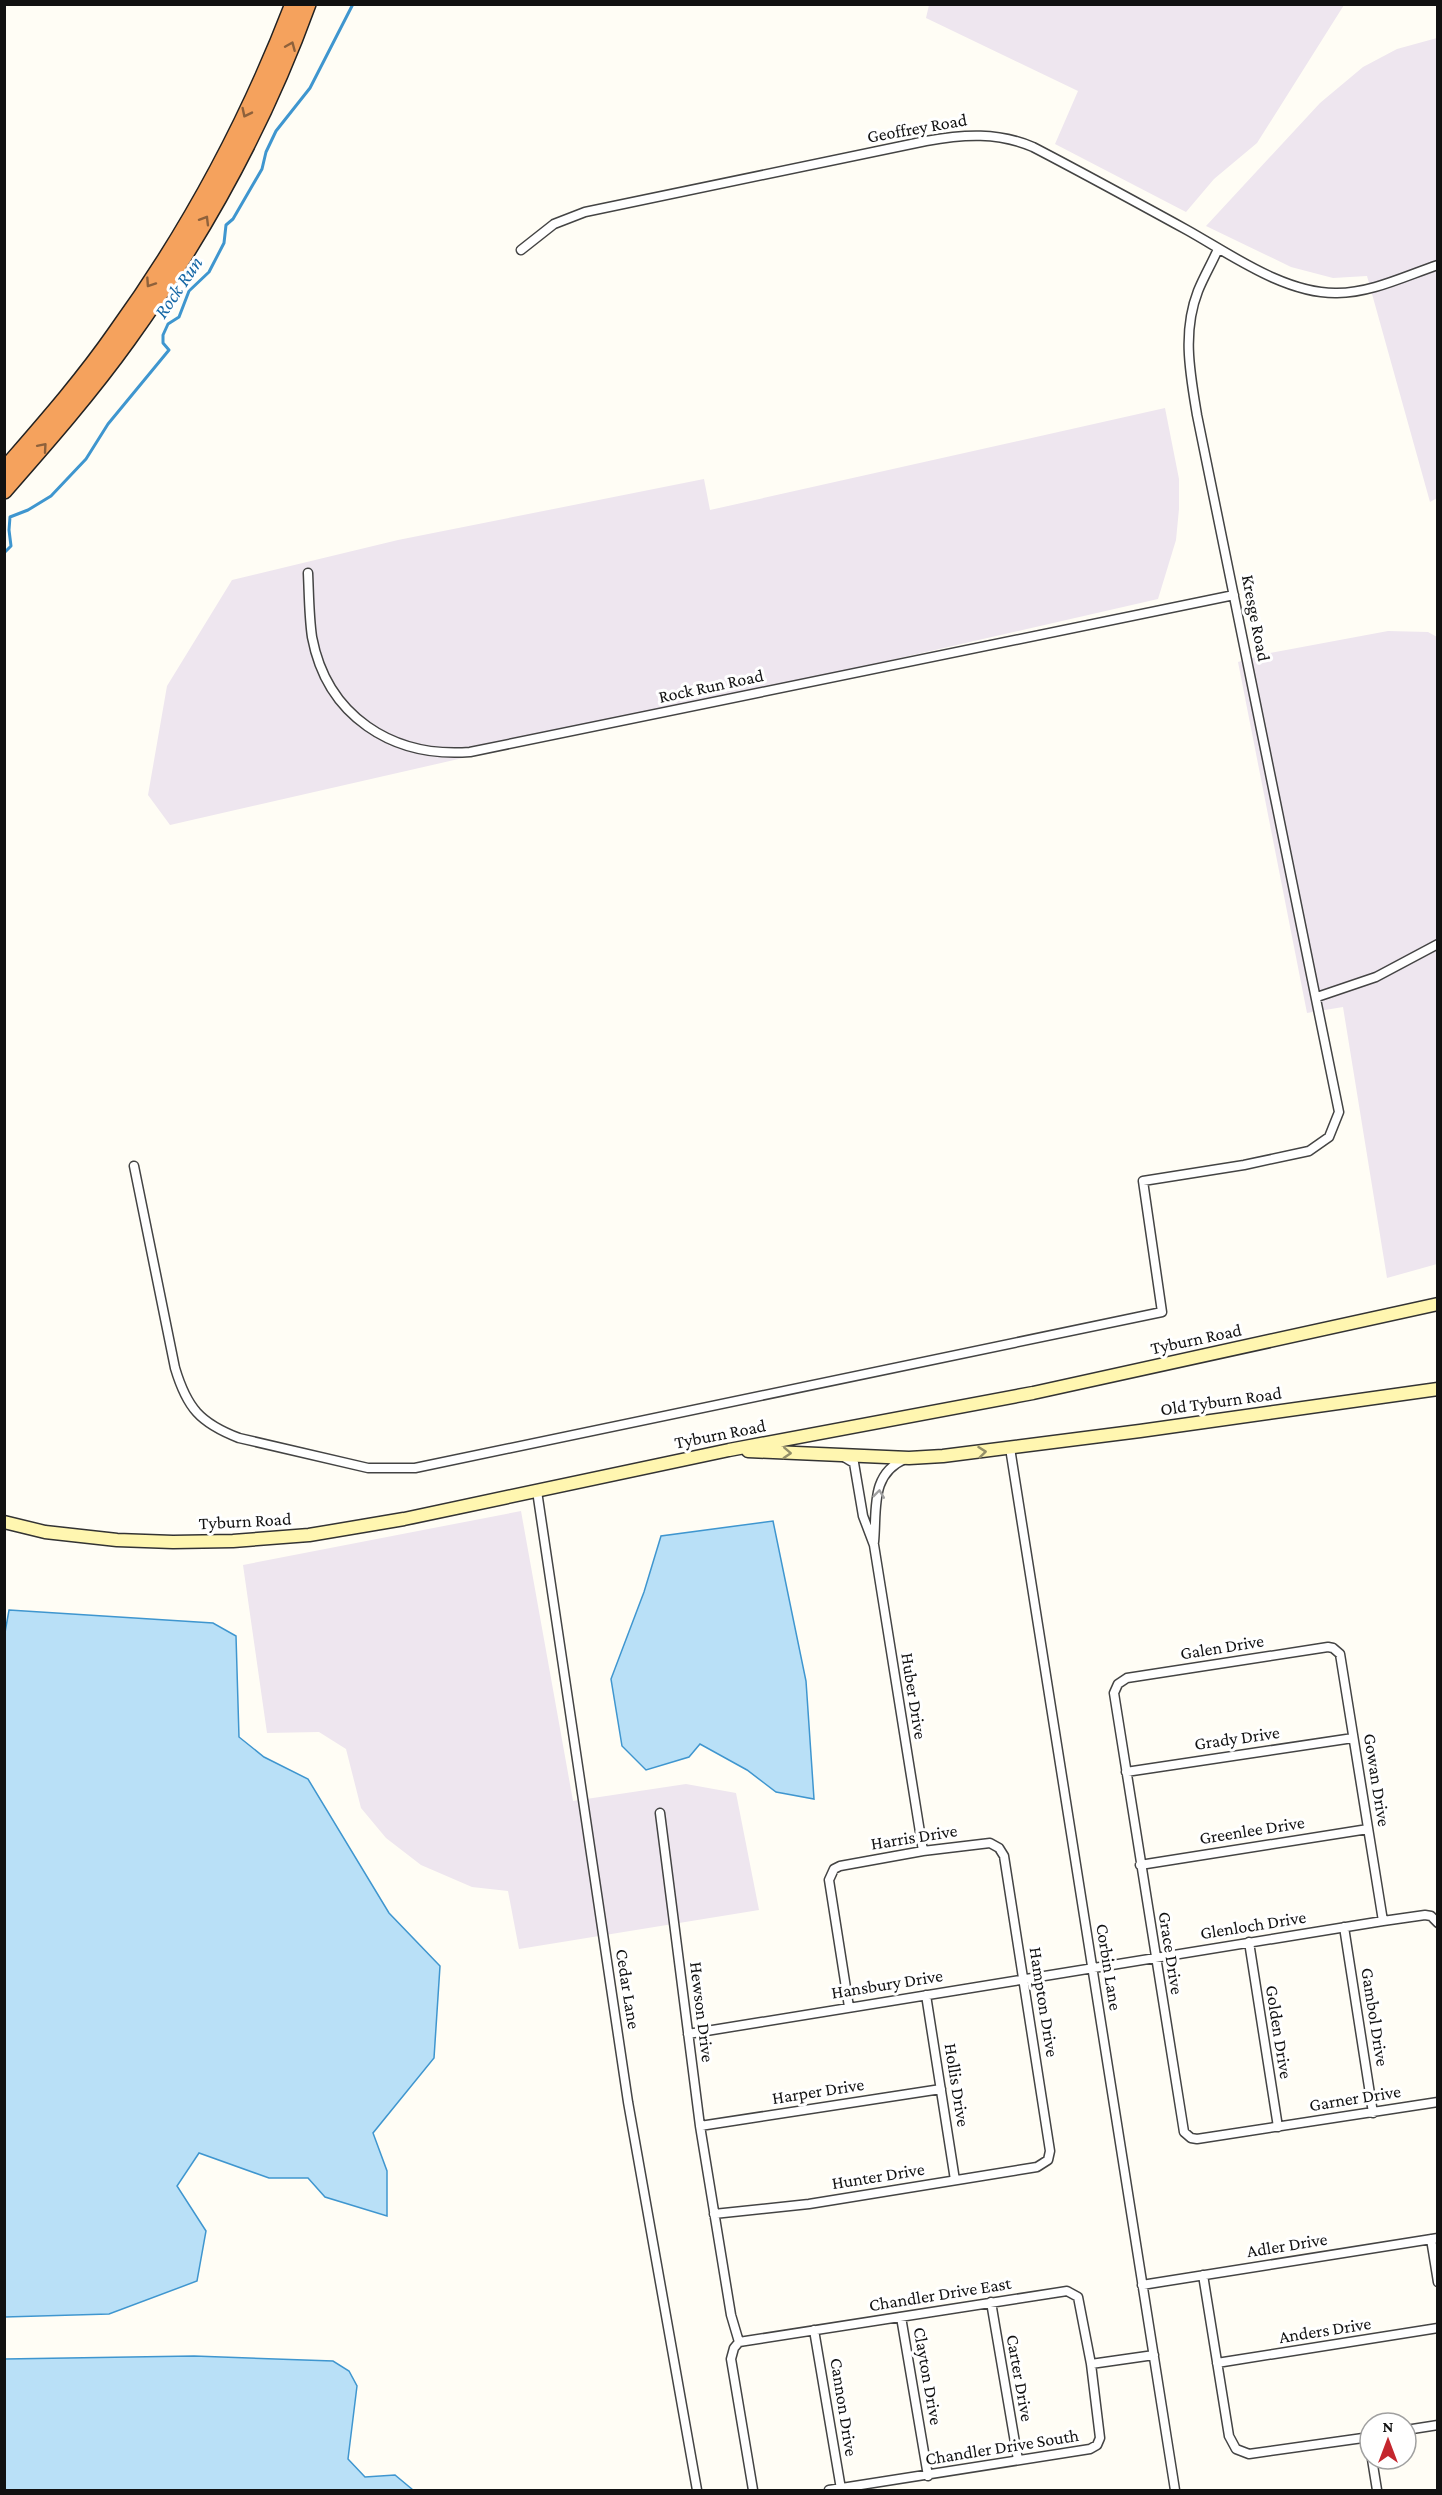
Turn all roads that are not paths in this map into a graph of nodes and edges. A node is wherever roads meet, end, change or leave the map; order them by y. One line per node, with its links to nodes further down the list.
1 (293, 4): 6 (highway, one-way to 6)
2 (308, 4): 7 (highway, one-way to 2)
3 (1218, 249): 4 (street, Geoffrey Road); 5 (street, Geoffrey Road); 9 (street, Kresge Road)
4 (521, 250)
5 (1437, 265)
6 (4, 470)
7 (4, 491)
8 (308, 573): 9 (street, Rock Run Road)
9 (1234, 595): 11 (street, Kresge Road)
10 (1437, 944): 11 (street)
11 (1317, 997): 12 (street, Kresge Road)
12 (134, 1166)
13 (1437, 1304): 16 (main road, Tyburn Road)
14 (1437, 1389): 15 (main road, Old Tyburn Road)
15 (1010, 1448): 18 (main road, Old Tyburn Road, one-way to 15); 36 (street, Corbin Lane)
16 (729, 1450): 17 (main road, Old Tyburn Road, one-way to 17); 19 (main road, Tyburn Road)
17 (841, 1456): 18 (main road, Old Tyburn Road); 21 (street, Huber Drive)
18 (909, 1458): 21 (street, Huber Drive, one-way to 18)
19 (537, 1491): 20 (main road, Tyburn Road); 69 (street, Cedar Lane)
20 (4, 1522)
21 (874, 1545): 29 (street, Huber Drive)
22 (1333, 1648): 23 (street, Galen Drive); 24 (street, Gowan Drive)
23 (1118, 1684): 25 (street, Grace Drive)
24 (1353, 1738): 25 (street, Grady Drive); 27 (street, Gowan Drive)
25 (1126, 1772): 30 (street, Grace Drive)
26 (660, 1813): 40 (street, Hewson Drive)
27 (1368, 1828): 30 (street, Greenlee Drive); 31 (street, Gowan Drive)
28 (999, 1848): 29 (street, Harris Drive); 37 (street, Hampton Drive)
29 (923, 1851): 39 (street, Harris Drive)
30 (1140, 1865): 35 (street, Grace Drive)
31 (1383, 1921): 32 (street, Glenloch Drive); 33 (street, Glenloch Drive)
32 (1437, 1923)
33 (1344, 1927): 34 (street, Glenloch Drive); 43 (street, Gambol Drive)
34 (1249, 1942): 35 (street, Glenloch Drive); 45 (street, Golden Drive)
35 (1155, 1958): 36 (street, Glenloch Drive); 45 (street, Grace Drive)
36 (1092, 1967): 37 (street, Hansbury Drive); 52 (street, Corbin Lane)
37 (1023, 1979): 38 (street, Hansbury Drive); 46 (street, Hampton Drive)
38 (926, 1995): 39 (street, Hansbury Drive); 41 (street, Hollis Drive)
39 (849, 2007): 40 (street, Hansbury Drive)
40 (688, 2034): 44 (street, Hewson Drive)
41 (941, 2089): 44 (street, Harper Drive); 47 (street, Hollis Drive)
42 (1437, 2102): 43 (street, Garner Drive)
43 (1373, 2113): 45 (street, Garner Drive)
44 (700, 2127): 48 (street, Hewson Drive)
45 (1278, 2127)
46 (1046, 2162): 47 (street, Hunter Drive)
47 (955, 2180): 48 (street, Hunter Drive)
48 (714, 2214): 57 (street, Hewson Drive)
49 (1434, 2238): 50 (street, Adler Drive); 51 (street)
50 (1203, 2275): 52 (street, Adler Drive); 59 (street)
51 (1437, 2282)
52 (1142, 2285): 58 (street, Corbin Lane)
53 (991, 2302): 54 (street, Chandler Drive East); 60 (street, Chandler Drive East); 64 (street, Carter Drive)
54 (901, 2317): 56 (street, Chandler Drive East); 66 (street, Clayton Drive)
55 (1437, 2328): 59 (street, Anders Drive)
56 (814, 2330): 57 (street, Chandler Drive East); 68 (street, Cannon Drive)
57 (739, 2342): 70 (street)
58 (1154, 2355): 60 (street); 73 (street, Corbin Lane)
59 (1217, 2363): 63 (street)
60 (1091, 2364): 64 (street, Chandler Drive South)
61 (1437, 2424): 62 (street)
62 (1418, 2428)
63 (1358, 2439)
64 (1017, 2460): 66 (street, Chandler Drive South)
65 (1374, 2471): 74 (street)
66 (928, 2476): 67 (street, Chandler Drive South)
67 (903, 2479): 68 (street, Chandler Drive South); 72 (street)
68 (841, 2488): 71 (street, Chandler Drive South)
69 (697, 2490)
70 (753, 2490)
71 (829, 2490)
72 (905, 2490)
73 (1175, 2490)
74 (1377, 2490)

